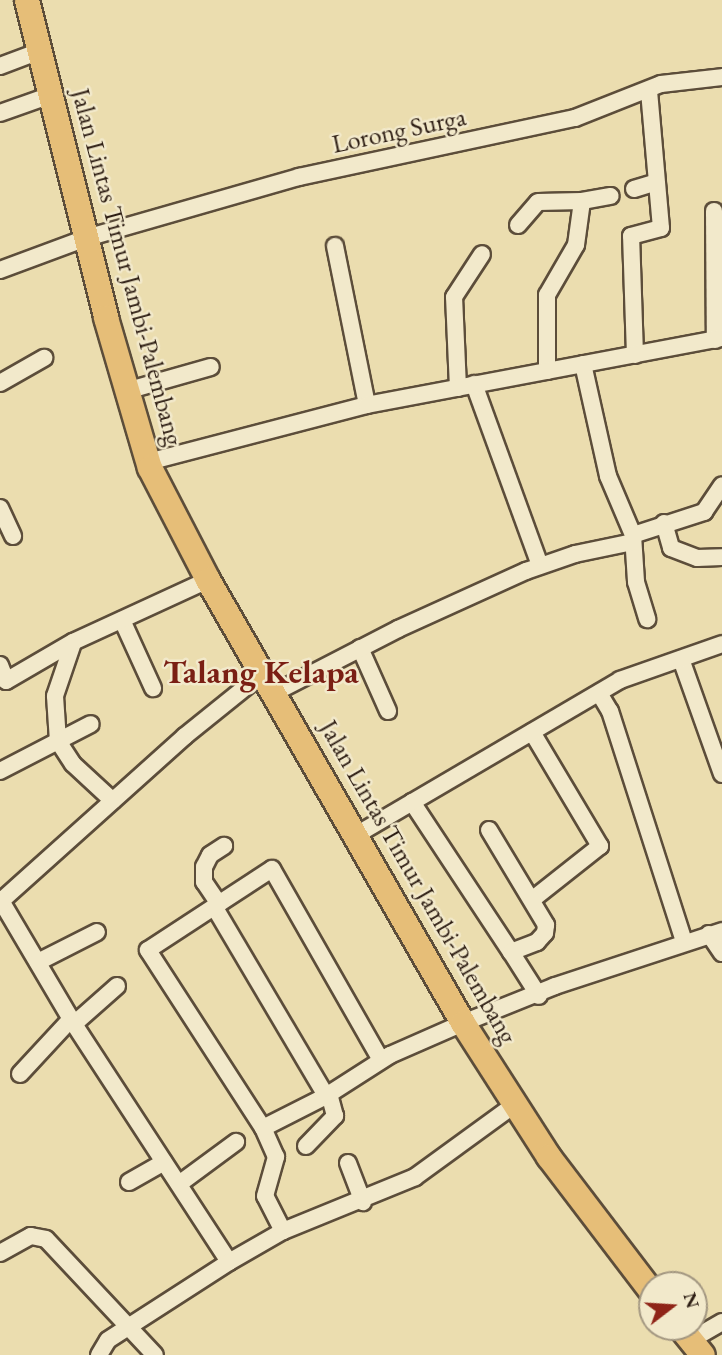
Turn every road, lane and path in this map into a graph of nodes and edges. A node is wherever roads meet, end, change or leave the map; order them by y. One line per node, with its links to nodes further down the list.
1 (27, 0): 2 (highway, Jalan Lintas Timur Jambi-Palembang)
2 (40, 51): 3 (street); 6 (highway, Jalan Lintas Timur Jambi-Palembang)
3 (0, 66)
4 (722, 77): 5 (street, Lorong Surga)
5 (649, 92): 8 (street); 14 (street, Lorong Surga)
6 (51, 95): 7 (street); 14 (highway, Jalan Lintas Timur Jambi-Palembang)
7 (0, 113)
8 (654, 183): 9 (street); 19 (street)
9 (634, 189)
10 (611, 196): 11 (street)
11 (582, 201): 13 (street); 23 (street)
12 (714, 211): 18 (street)
13 (518, 225)
14 (86, 238): 17 (street, Lorong Surga); 26 (highway, Jalan Lintas Timur Jambi-Palembang)
15 (335, 246): 27 (street)
16 (482, 254): 25 (street)
17 (0, 270)
18 (718, 339): 19 (street)
19 (635, 355): 21 (street)
20 (44, 358): 24 (street)
21 (583, 364): 23 (street); 33 (street)
22 (211, 368): 26 (street)
23 (547, 371): 25 (street)
24 (0, 383)
25 (466, 386): 27 (street); 35 (street)
26 (125, 391): 28 (highway, Jalan Lintas Timur Jambi-Palembang)
27 (367, 405): 28 (street)
28 (148, 462): 36 (highway, Jalan Lintas Timur Jambi-Palembang)
29 (722, 485): 31 (street)
30 (0, 508): 32 (street)
31 (664, 523): 33 (street); 34 (street)
32 (13, 536)
33 (633, 538): 35 (street); 37 (street)
34 (722, 557)
35 (540, 565): 41 (street)
36 (208, 580): 38 (street); 45 (highway, Jalan Lintas Timur Jambi-Palembang)
37 (647, 619)
38 (121, 620): 39 (street); 46 (street)
39 (73, 642): 44 (street); 51 (street)
40 (722, 644): 42 (street)
41 (360, 648): 45 (street); 48 (street)
42 (681, 659): 47 (street); 53 (street)
43 (0, 665): 44 (street)
44 (3, 682)
45 (268, 683): 54 (street); 57 (highway, Jalan Lintas Timur Jambi-Palembang)
46 (153, 688)
47 (599, 693): 50 (street); 64 (street)
48 (388, 711)
49 (91, 724): 51 (street)
50 (532, 732): 55 (street); 59 (street)
51 (58, 741): 52 (street); 54 (street)
52 (0, 771)
53 (722, 774)
54 (113, 800): 60 (street)
55 (412, 802): 57 (street); 65 (street)
56 (489, 830): 59 (street)
57 (356, 835): 71 (highway, Jalan Lintas Timur Jambi-Palembang)
58 (224, 846): 61 (street)
59 (533, 899): 65 (street)
60 (0, 900): 67 (street)
61 (217, 906): 72 (street); 74 (street); 76 (street)
62 (97, 932): 67 (street)
63 (716, 933): 64 (street); 66 (street)
64 (684, 942): 69 (street)
65 (510, 952): 69 (street)
66 (722, 953)
67 (38, 962): 70 (street)
68 (117, 986): 70 (street)
69 (539, 996): 71 (street)
70 (72, 1022): 73 (street); 79 (street)
71 (464, 1023): 72 (street); 75 (highway, Jalan Lintas Timur Jambi-Palembang)
72 (381, 1060): 74 (street)
73 (20, 1074)
74 (327, 1095): 76 (street); 78 (street)
75 (514, 1105): 83 (street); 87 (highway, Jalan Lintas Timur Jambi-Palembang)
76 (263, 1128): 84 (street)
77 (236, 1142): 82 (street)
78 (306, 1146)
79 (164, 1162): 81 (street); 82 (street)
80 (348, 1163): 83 (street)
81 (130, 1182)
82 (179, 1184): 86 (street)
83 (363, 1202): 84 (street)
84 (283, 1231): 86 (street)
85 (0, 1253): 88 (street)
86 (229, 1262): 88 (street)
87 (638, 1274)
88 (128, 1327): 89 (street); 90 (street)
89 (100, 1355)
90 (155, 1355)

